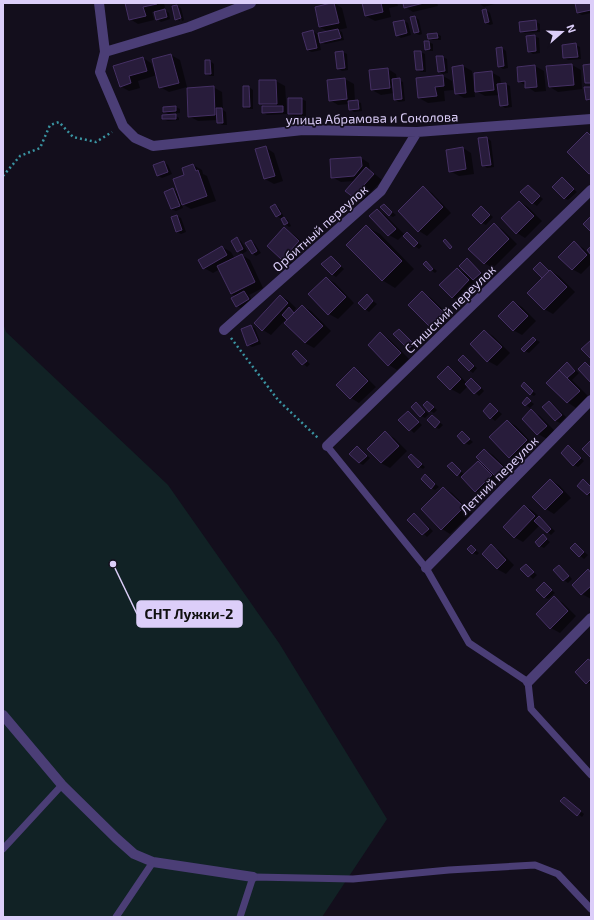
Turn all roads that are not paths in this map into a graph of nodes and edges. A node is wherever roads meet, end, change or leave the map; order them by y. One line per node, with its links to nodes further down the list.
1 (99, 3): 3 (street)
2 (251, 3): 3 (street)
3 (105, 52): 5 (street, улица Абрамова и Соколова)
4 (591, 119): 5 (street, улица Абрамова и Соколова)
5 (417, 132): 7 (street, Орбитный переулок)
6 (591, 190): 9 (street, Стишский переулок)
7 (224, 330)
8 (591, 400): 10 (street, Летний переулок)
9 (327, 446): 10 (lane)
10 (426, 568): 12 (lane)
11 (591, 618): 12 (street)
12 (528, 682): 14 (lane)
13 (3, 716): 15 (street)
14 (591, 775)
15 (62, 785): 16 (lane); 17 (street)
16 (3, 849)
17 (153, 862): 18 (street); 20 (lane)
18 (253, 876): 19 (lane); 21 (lane)
19 (591, 909)
20 (116, 917)
21 (240, 917)

